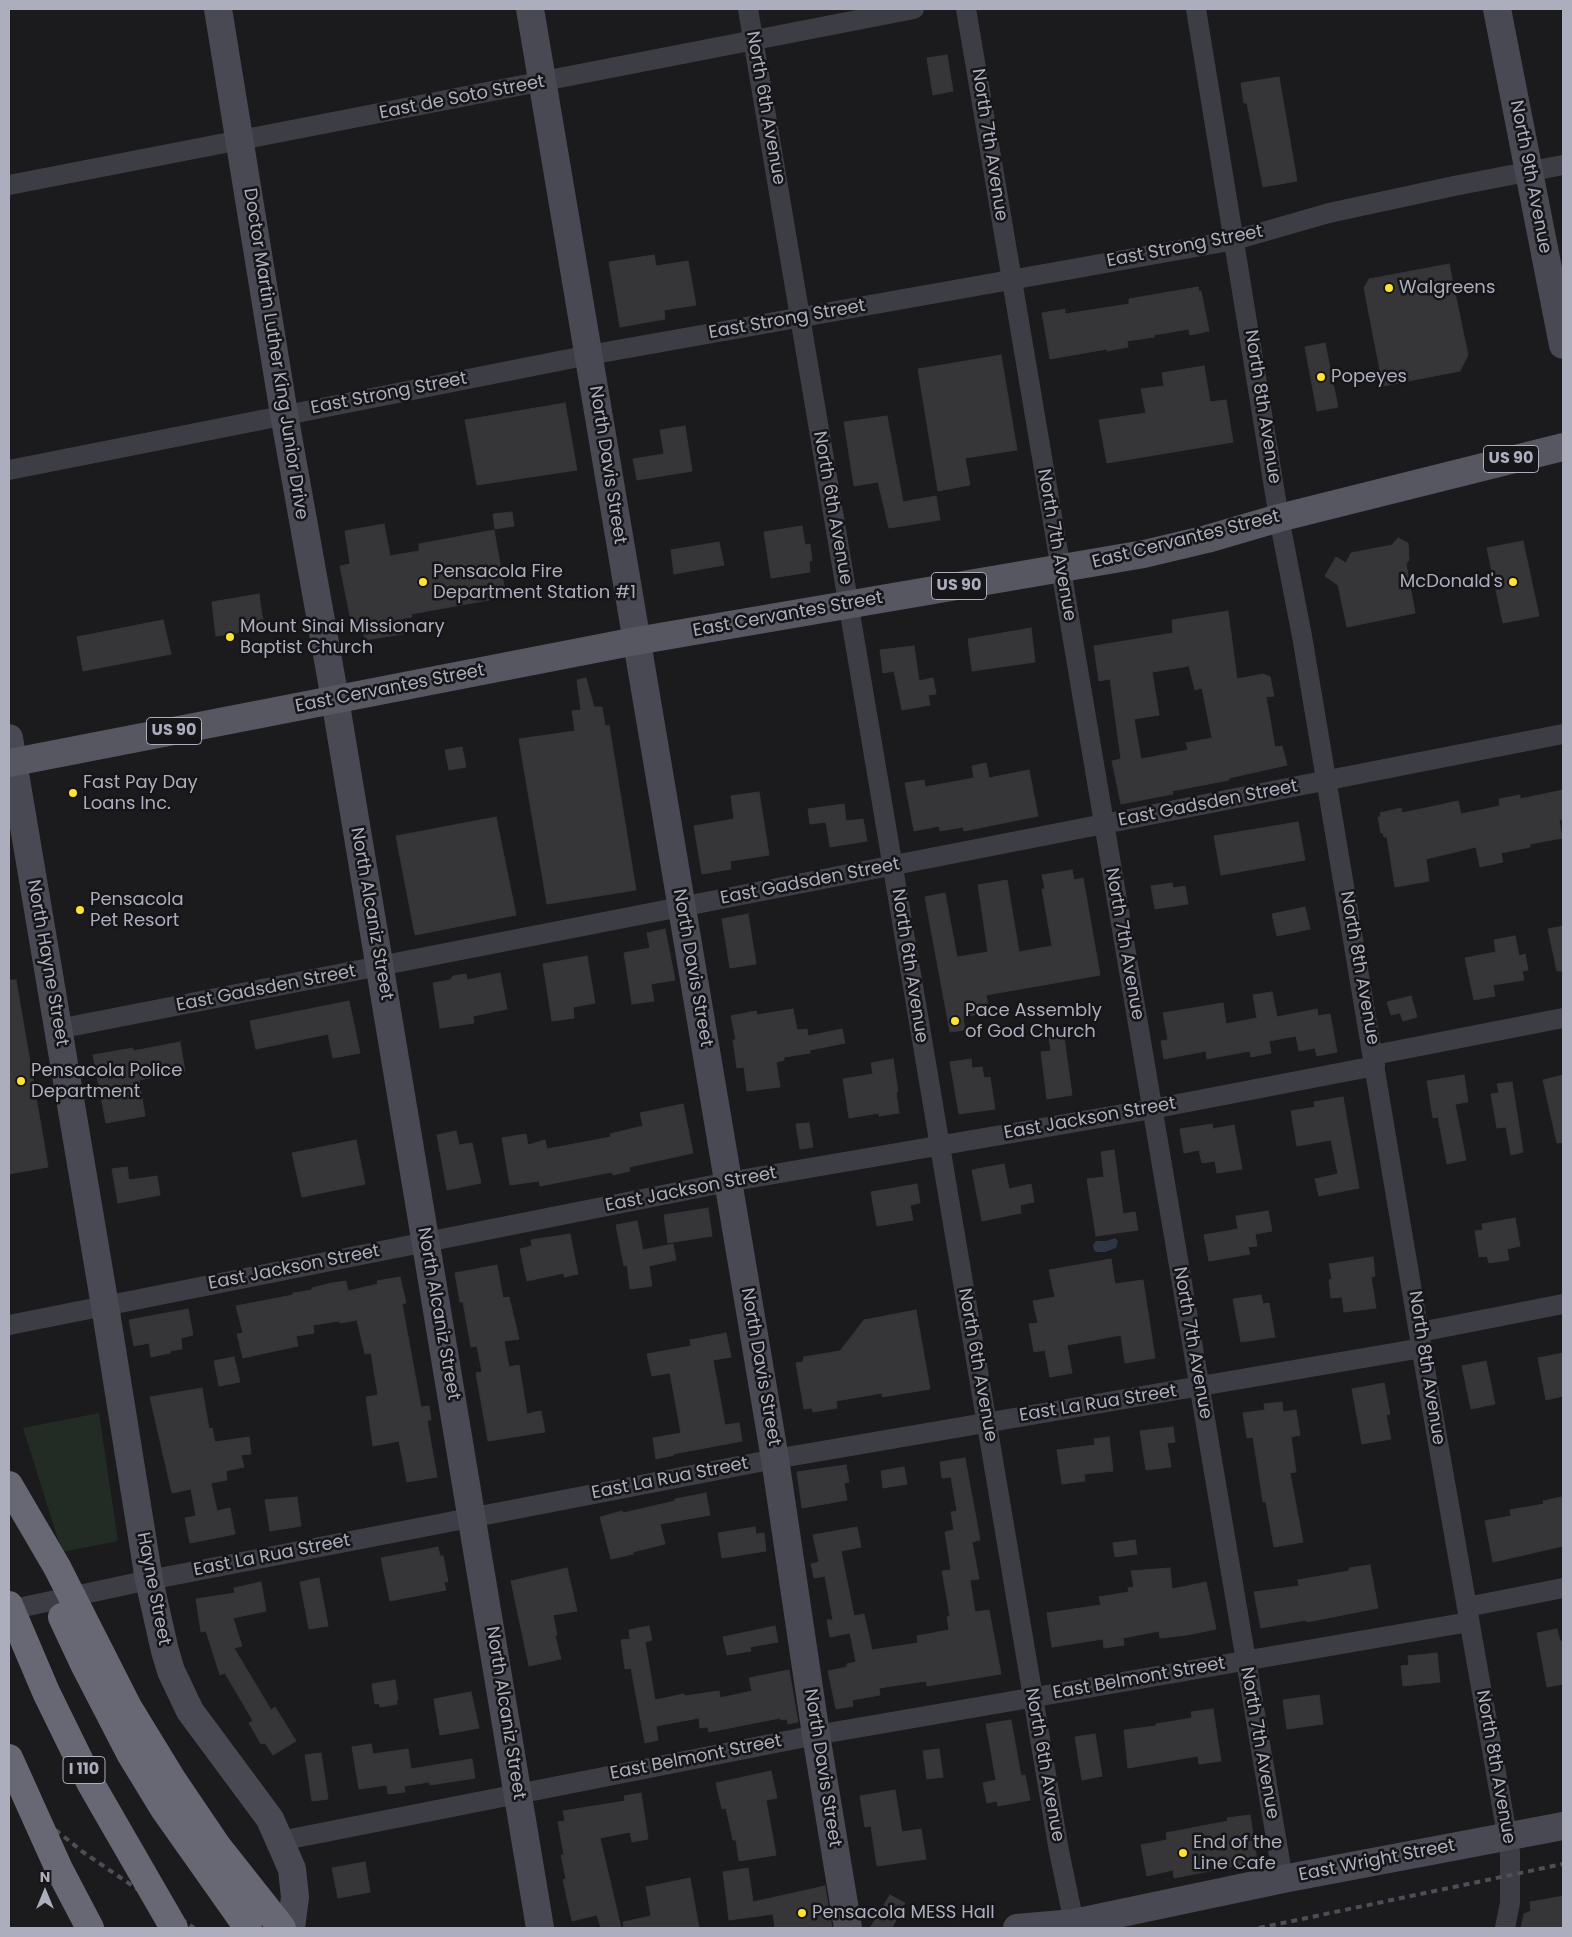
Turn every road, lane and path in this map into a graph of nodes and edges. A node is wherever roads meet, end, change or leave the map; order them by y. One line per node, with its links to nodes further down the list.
1 (218, 9): 10 (main road, Doctor Martin Luther King Junior Drive)
2 (530, 9): 9 (main road, North Davis Street)
3 (748, 9): 8 (street, North 6th Avenue)
4 (914, 9): 8 (street, East de Soto Street)
5 (966, 9): 15 (street, North 7th Avenue)
6 (1196, 9): 14 (street, North 8th Avenue)
7 (1497, 9): 12 (main road, North 9th Avenue)
8 (753, 40): 9 (street, East de Soto Street); 16 (street, North 6th Avenue)
9 (542, 82): 10 (street, East de Soto Street); 18 (main road, North Davis Street)
10 (240, 141): 13 (street, East de Soto Street); 19 (main road, Doctor Martin Luther King Junior Drive)
11 (1563, 165): 12 (street, East Strong Street)
12 (1529, 171): 14 (street, East Strong Street); 17 (main road, North 9th Avenue)
13 (9, 185)
14 (1235, 240): 15 (street, East Strong Street); 22 (street, North 8th Avenue)
15 (1011, 280): 16 (street, East Strong Street); 23 (street, North 7th Avenue)
16 (800, 318): 18 (street, East Strong Street); 24 (street, North 6th Avenue)
17 (1563, 345)
18 (589, 355): 19 (street, East Strong Street); 25 (main road, North Davis Street)
19 (284, 414): 21 (street, East Strong Street); 26 (main road, Doctor Martin Luther King Junior Drive)
20 (1563, 448): 22 (main road, East Cervantes Street / US 90)
21 (9, 470)
22 (1279, 518): 23 (main road, East Cervantes Street / US 90); 29 (street, North 8th Avenue)
23 (1061, 569): 24 (main road, East Cervantes Street / US 90); 30 (street, North 7th Avenue)
24 (848, 605): 25 (main road, East Cervantes Street / US 90); 31 (street, North 6th Avenue)
25 (636, 641): 26 (main road, East Cervantes Street / US 90); 32 (main road, North Davis Street)
26 (334, 700): 28 (main road, East Cervantes Street / US 90); 33 (main road, North Alcaniz Street)
27 (1563, 734): 29 (street, East Gadsden Street)
28 (10, 754): 35 (main road, North Hayne Street)
29 (1327, 781): 30 (street, East Gadsden Street); 36 (street, North 8th Avenue)
30 (1104, 824): 31 (street, East Gadsden Street); 37 (street, North 7th Avenue)
31 (893, 866): 32 (street, East Gadsden Street); 38 (street, North 6th Avenue)
32 (681, 907): 33 (street, East Gadsden Street); 39 (main road, North Davis Street)
33 (379, 966): 35 (street, East Gadsden Street); 40 (main road, North Alcaniz Street)
34 (1563, 1018): 36 (street, East Jackson Street)
35 (58, 1029): 42 (main road, North Hayne Street)
36 (1374, 1060): 37 (street, East Jackson Street); 44 (street, North 8th Avenue)
37 (1152, 1109): 38 (street, East Jackson Street); 45 (street, North 7th Avenue)
38 (939, 1145): 39 (street, East Jackson Street); 46 (street, North 6th Avenue)
39 (728, 1182): 40 (street, East Jackson Street); 47 (main road, North Davis Street)
40 (426, 1242): 42 (street, East Jackson Street); 49 (main road, North Alcaniz Street)
41 (1563, 1304): 44 (street, East La Rua Street)
42 (105, 1306): 43 (street, East Jackson Street); 50 (main road, Hayne Street)
43 (9, 1325)
44 (1421, 1340): 45 (street, East La Rua Street); 54 (street, North 8th Avenue)
45 (1199, 1387): 46 (street, East La Rua Street); 55 (street, North 7th Avenue)
46 (987, 1423): 47 (street, East La Rua Street); 56 (street, North 6th Avenue)
47 (775, 1459): 49 (street, East La Rua Street); 57 (main road, North Davis Street)
48 (9, 1485): 67 (highway, bridge); 68 (highway, bridge)
49 (472, 1517): 50 (street, East La Rua Street); 59 (main road, North Alcaniz Street)
50 (149, 1580): 53 (street, East La Rua Street); 62 (main road, Hayne Street)
51 (1563, 1588): 54 (street, East Belmont Street)
52 (9, 1605): 66 (highway, I 110, bridge)
53 (9, 1610)
54 (1468, 1614): 55 (street, East Belmont Street); 61 (street, North 8th Avenue)
55 (1246, 1661): 56 (street, East Belmont Street); 63 (street, North 7th Avenue)
56 (1033, 1697): 57 (street, East Belmont Street); 64 (street, North 6th Avenue)
57 (816, 1735): 59 (street, East Belmont Street); 71 (main road, North Davis Street)
58 (9, 1758): 65 (highway, bridge)
59 (518, 1794): 62 (street, East Belmont Street); 70 (main road, North Alcaniz Street)
60 (1563, 1826): 61 (main road, East Wright Street)
61 (1507, 1837): 63 (main road, East Wright Street); 73 (street, North 8th Avenue)
62 (280, 1841): 69 (main road)
63 (1283, 1879): 64 (main road, East Wright Street)
64 (1069, 1925): 72 (main road, East Wright Street)
65 (90, 1928)
66 (174, 1928)
67 (248, 1928)
68 (282, 1928)
69 (290, 1928)
70 (540, 1928)
71 (848, 1928)
72 (1017, 1928)
73 (1505, 1928)

